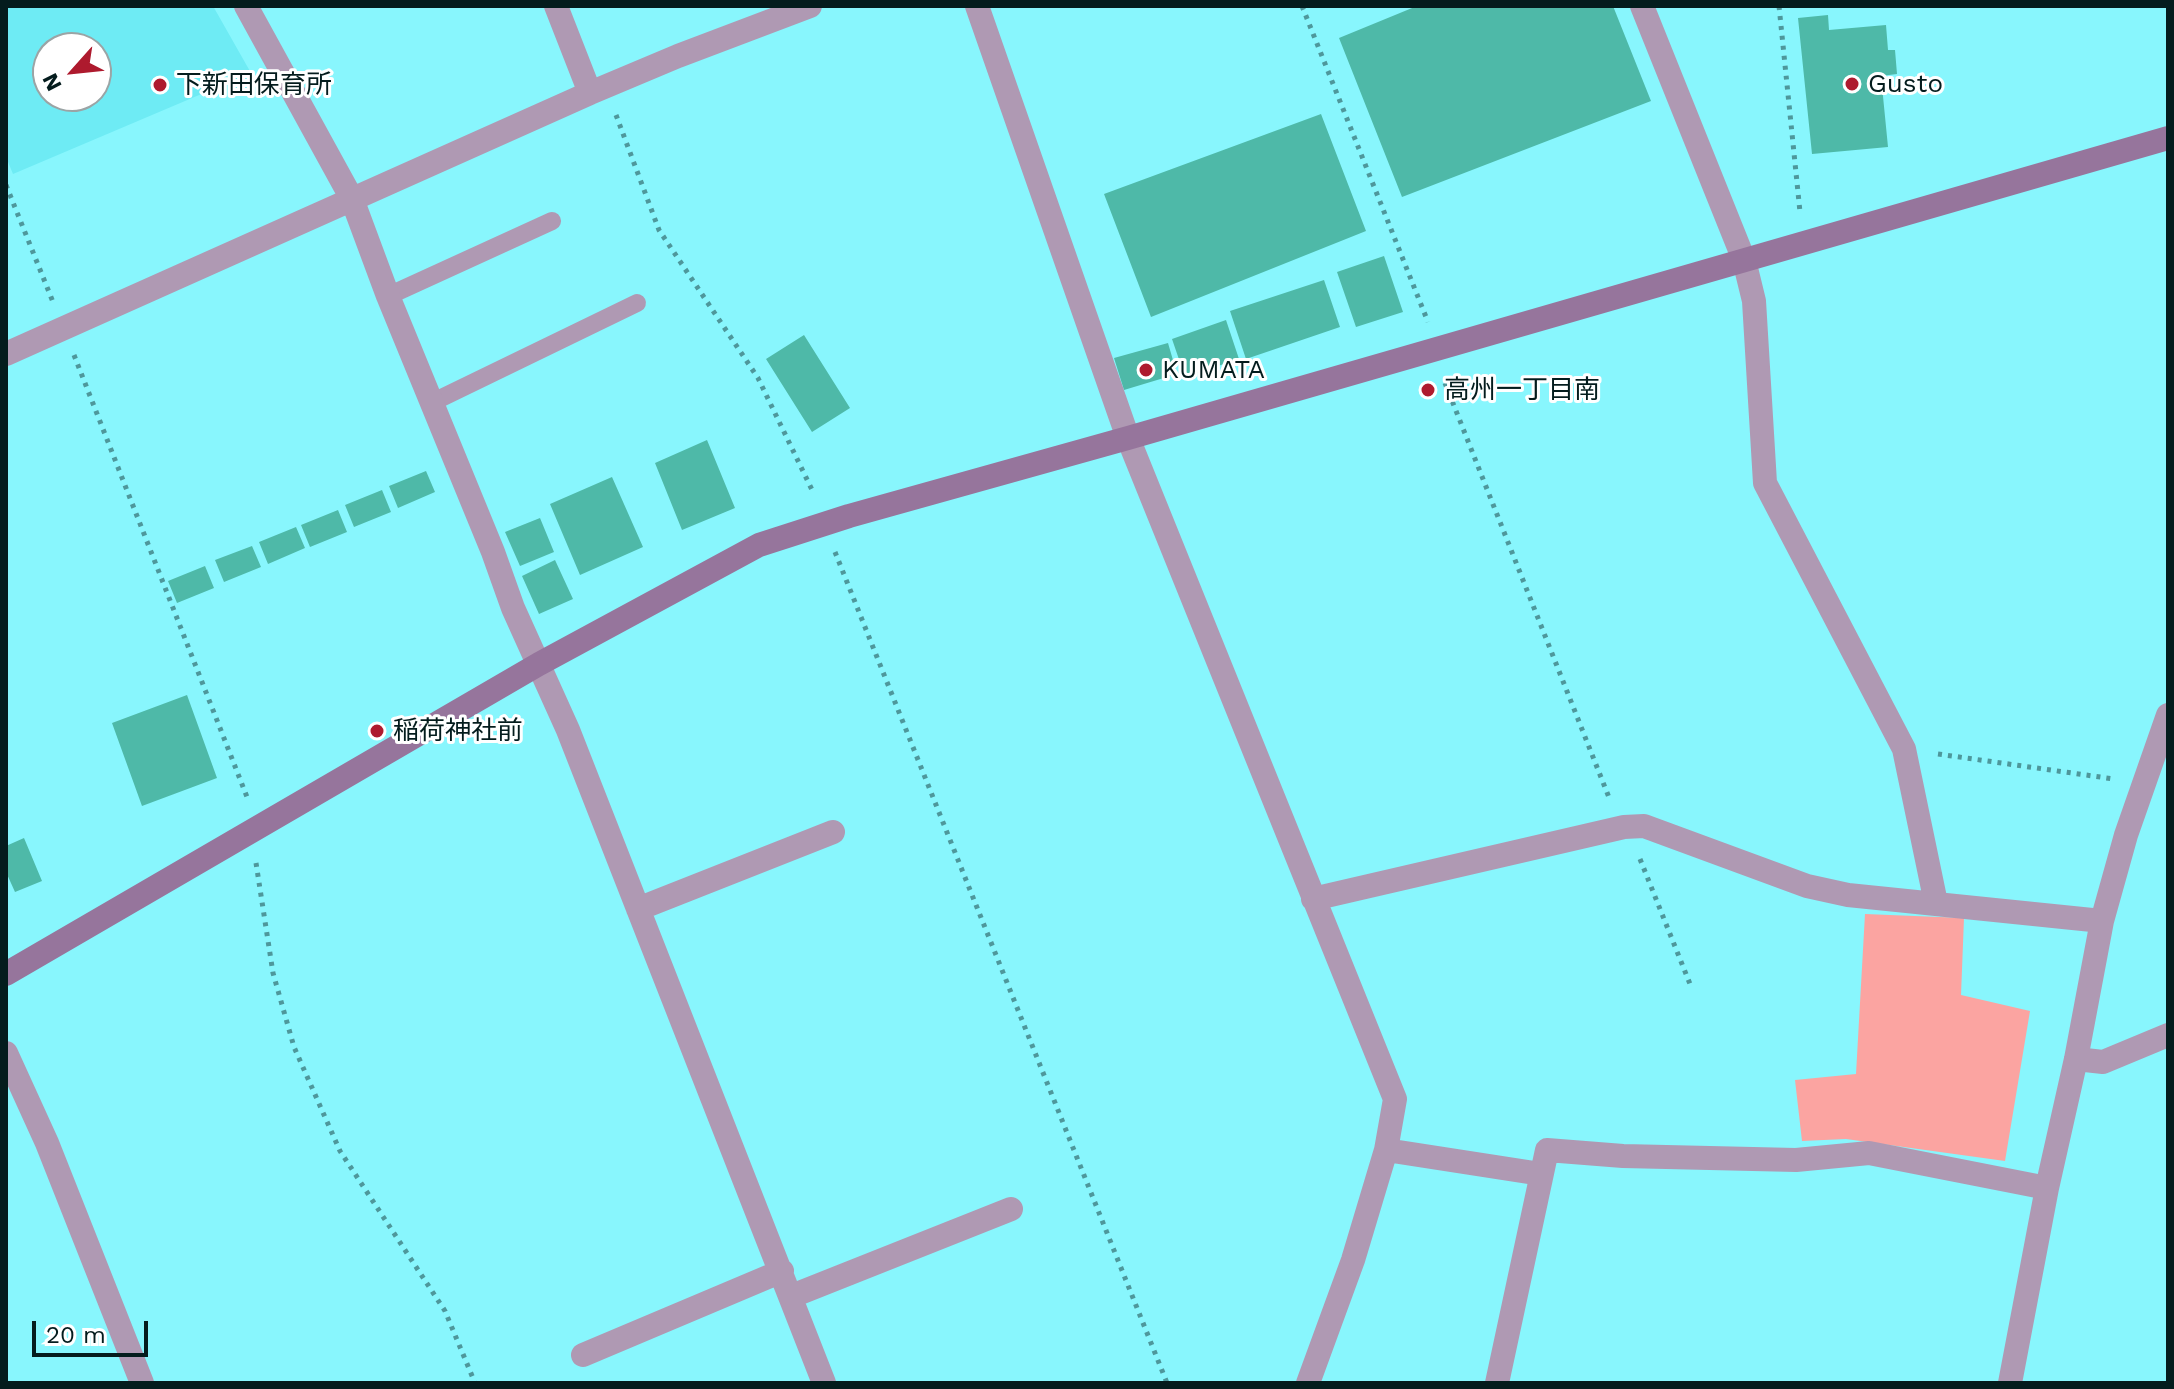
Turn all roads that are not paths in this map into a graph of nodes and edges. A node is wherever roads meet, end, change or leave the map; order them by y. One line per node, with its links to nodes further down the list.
1 (246, 6): 8 (street)
2 (556, 6): 6 (street)
3 (810, 6): 6 (street)
4 (977, 6): 15 (street)
5 (1642, 6): 10 (street)
6 (598, 90): 8 (street)
7 (2168, 138): 10 (street)
8 (352, 199): 11 (street); 13 (street)
9 (552, 221): 11 (lane)
10 (1744, 260): 15 (street); 20 (street)
11 (388, 296): 14 (street)
12 (637, 303): 14 (lane)
13 (6, 354)
14 (433, 402): 16 (street)
15 (1128, 438): 16 (street); 19 (street)
16 (539, 664): 21 (street); 23 (street)
17 (2168, 715): 22 (street)
18 (833, 832): 21 (street)
19 (1313, 899): 20 (street); 27 (street)
20 (1936, 903): 22 (street)
21 (638, 909): 31 (street)
22 (2102, 921): 26 (street)
23 (6, 974)
24 (2168, 1035): 26 (street)
25 (6, 1053): 34 (street)
26 (2076, 1059): 29 (street)
27 (1386, 1150): 28 (street); 36 (street)
28 (1541, 1174): 29 (street); 37 (street)
29 (2047, 1188): 38 (street)
30 (1011, 1209): 32 (street)
31 (782, 1271): 32 (street); 33 (street)
32 (792, 1296): 35 (street)
33 (583, 1355)
34 (142, 1383)
35 (824, 1383)
36 (1308, 1383)
37 (1497, 1383)
38 (2010, 1383)

